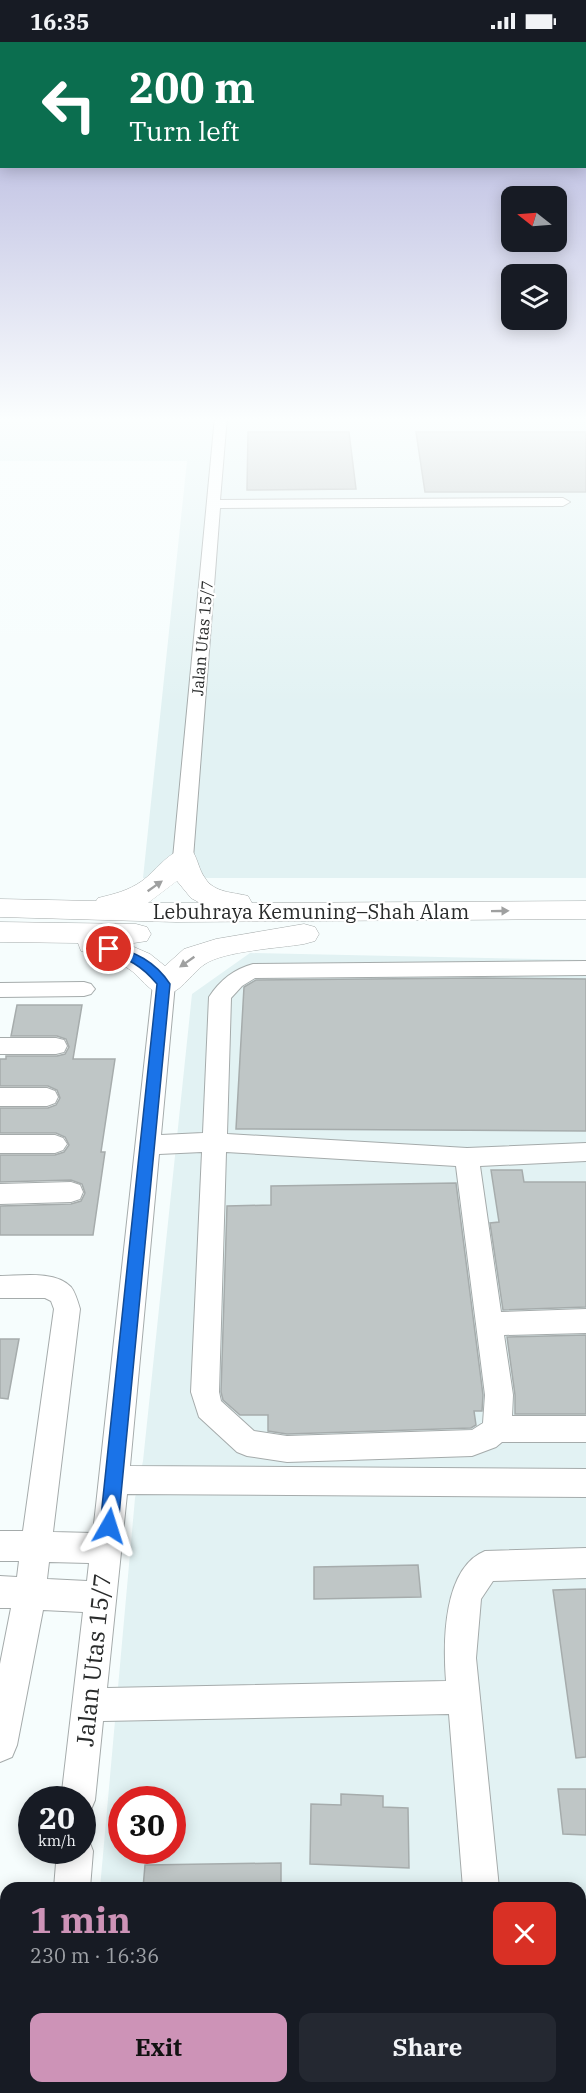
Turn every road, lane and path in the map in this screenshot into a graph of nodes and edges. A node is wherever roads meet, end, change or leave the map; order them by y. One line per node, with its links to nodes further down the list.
1 (213, 513): 2 (street, Jalan Utas 15/7)
2 (183, 858): 4 (highway, one-way to 2); 6 (highway)
3 (0, 908): 4 (highway, Lebuhraya Kemuning–Shah Alam)
4 (59, 909): 6 (highway, Lebuhraya Kemuning–Shah Alam)
5 (586, 910): 6 (highway, Lebuhraya Kemuning–Shah Alam, one-way to 5)
6 (310, 923): 8 (highway, Lebuhraya Kemuning–Shah Alam); 9 (highway, Lebuhraya Kemuning–Shah Alam); 11 (highway, one-way to 11)
7 (0, 932): 8 (highway, Lebuhraya Kemuning–Shah Alam)
8 (35, 932): 11 (highway)
9 (586, 932)
10 (586, 968): 18 (street)
11 (164, 984): 21 (street, Jalan Utas 15/7)
12 (84, 989): 13 (street)
13 (0, 990)
14 (0, 1046): 15 (street)
15 (57, 1046)
16 (0, 1097): 17 (street)
17 (47, 1097)
18 (215, 1142): 21 (street); 23 (street); 29 (street)
19 (0, 1144): 20 (street)
20 (55, 1144)
21 (147, 1145): 31 (street, Jalan Utas 15/7)
22 (586, 1152): 23 (street)
23 (467, 1157): 28 (street)
24 (71, 1192): 25 (street)
25 (0, 1194)
26 (0, 1287): 34 (street)
27 (586, 1321): 28 (street)
28 (490, 1324): 29 (street)
29 (497, 1429): 30 (street)
30 (586, 1429)
31 (114, 1480): 32 (street); 35 (street, Jalan Utas 15/7)
32 (586, 1483)
33 (0, 1546): 34 (street)
34 (37, 1547): 35 (street); 37 (street)
35 (106, 1548): 38 (street, Jalan Utas 15/7)
36 (586, 1563): 39 (street)
37 (15, 1593): 38 (street); 41 (street)
38 (101, 1597): 40 (street, Jalan Utas 15/7)
39 (463, 1697): 40 (street); 45 (street)
40 (89, 1705): 42 (street, Jalan Utas 15/7)
41 (0, 1745)
42 (80, 1786)
43 (74, 1864): 44 (street)
44 (72, 1882)
45 (481, 1882)

